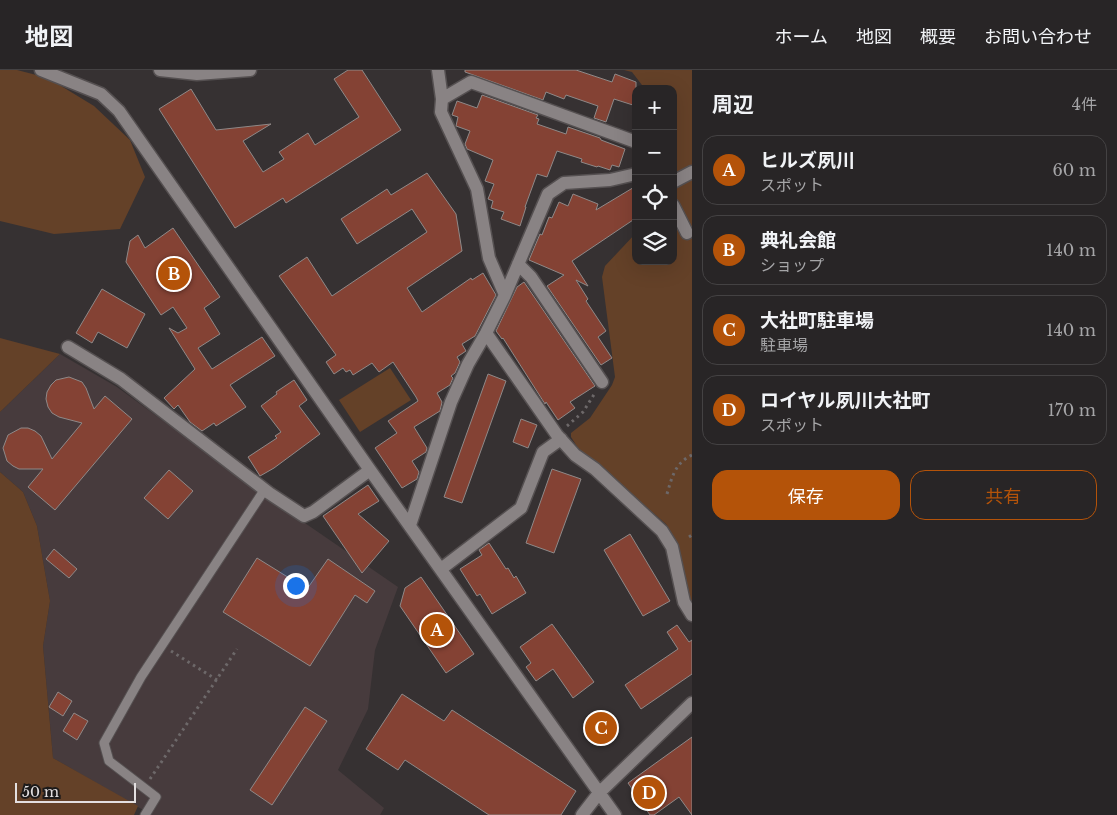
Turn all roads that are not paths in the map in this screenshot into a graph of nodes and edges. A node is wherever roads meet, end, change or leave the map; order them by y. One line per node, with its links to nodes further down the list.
1 (41, 70): 18 (street)
2 (160, 70): 3 (street)
3 (250, 70)
4 (438, 70): 5 (street)
5 (442, 99): 6 (street); 13 (street)
6 (632, 141)
7 (692, 172): 9 (street)
8 (632, 174): 12 (street)
9 (677, 180)
10 (677, 213): 11 (street)
11 (687, 233)
12 (518, 264): 13 (street); 16 (street)
13 (505, 295): 14 (street)
14 (486, 333): 17 (street); 20 (street)
15 (68, 347): 19 (street)
16 (602, 382)
17 (559, 437): 21 (street); 22 (street)
18 (370, 470): 19 (street); 20 (street)
19 (264, 489): 25 (lane)
20 (410, 525): 21 (street)
21 (441, 569): 24 (street)
22 (692, 615)
23 (692, 703): 24 (street)
24 (599, 793): 26 (street); 27 (street)
25 (145, 815)
26 (582, 815)
27 (615, 815)

